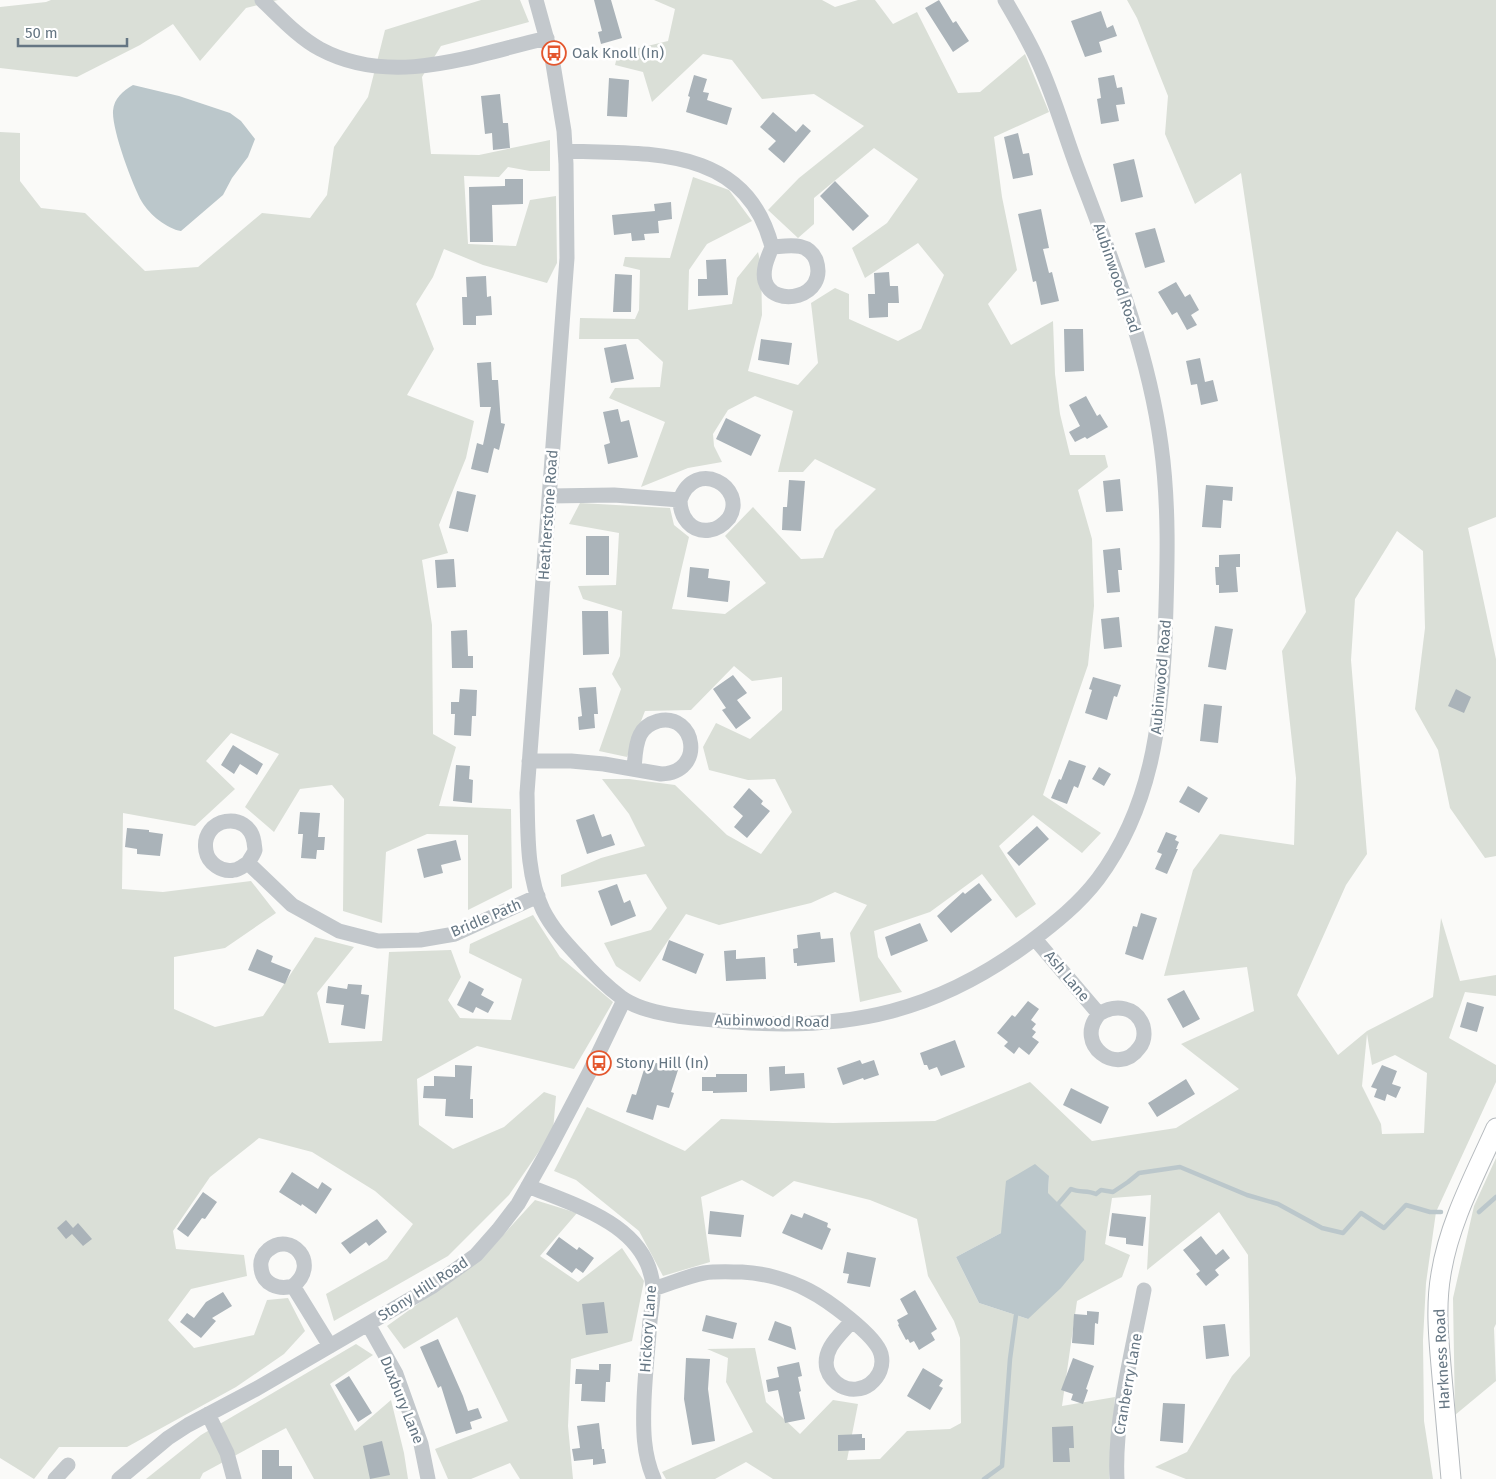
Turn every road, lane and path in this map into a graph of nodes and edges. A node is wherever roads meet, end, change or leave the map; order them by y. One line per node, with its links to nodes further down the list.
1 (262, 0): 4 (street)
2 (536, 0): 4 (street, Heatherstone Road)
3 (1004, 0): 13 (street, Aubinwood Road)
4 (547, 38): 5 (street, Heatherstone Road)
5 (566, 151): 6 (street); 7 (street, Heatherstone Road)
6 (772, 247)
7 (550, 496): 8 (street); 9 (street, Heatherstone Road)
8 (680, 500)
9 (529, 761): 10 (street); 12 (street, Heatherstone Road)
10 (634, 769)
11 (248, 863): 12 (street, Bridle Path)
12 (538, 896): 14 (street, Heatherstone Road)
13 (1035, 938): 14 (street, Aubinwood Road); 15 (street, Ash Lane)
14 (624, 1000): 17 (street, Stony Hill Road)
15 (1099, 1014)
16 (1496, 1128): 32 (main road, Harkness Road)
17 (528, 1186): 19 (street, Hickory Lane); 22 (street, Stony Hill Road)
18 (293, 1286): 23 (street)
19 (654, 1288): 21 (street); 30 (street, Hickory Lane)
20 (1144, 1290): 31 (street, Cranberry Lane)
21 (852, 1321): 21 (street)
22 (368, 1324): 23 (street, Stony Hill Road); 29 (street, Duxbury Lane)
23 (330, 1346): 24 (street, Stony Hill Road)
24 (208, 1414): 27 (street, Stony Hill Road); 28 (street)
25 (68, 1465): 26 (street)
26 (55, 1479)
27 (118, 1479)
28 (234, 1479)
29 (428, 1479)
30 (654, 1479)
31 (1117, 1479)
32 (1451, 1479)

